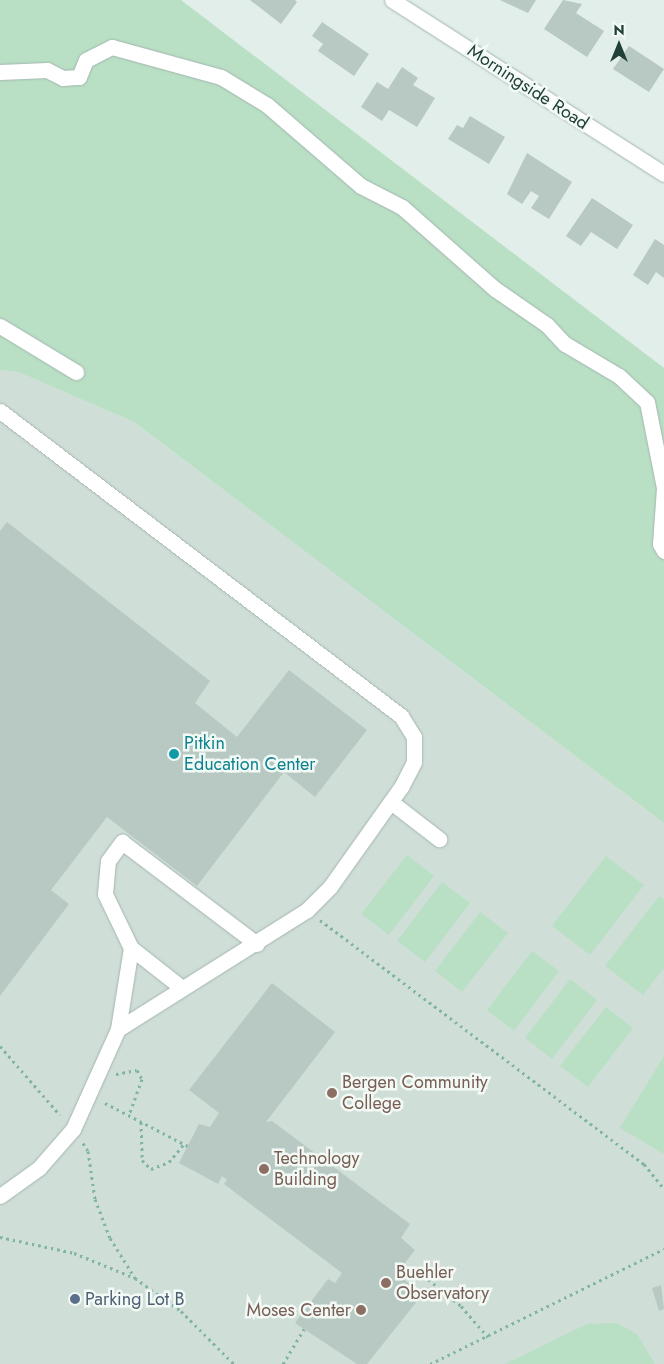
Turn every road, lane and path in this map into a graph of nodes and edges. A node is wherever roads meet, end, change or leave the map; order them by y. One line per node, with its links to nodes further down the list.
1 (392, 0): 3 (street, Morningside Road)
2 (0, 72): 7 (street)
3 (664, 174)
4 (0, 326): 5 (street)
5 (76, 372)
6 (0, 411): 8 (street)
7 (664, 551)
8 (390, 802): 9 (street); 10 (street)
9 (439, 839)
10 (307, 910): 11 (street); 23 (path)
11 (257, 944): 12 (street); 13 (street)
12 (131, 948): 13 (street); 14 (street)
13 (182, 988): 14 (street)
14 (118, 1029): 17 (street)
15 (0, 1046): 20 (path)
16 (112, 1074): 18 (path)
17 (88, 1094): 18 (path); 20 (street)
18 (128, 1115): 19 (path)
19 (141, 1122): 21 (path); 21 (path)
20 (73, 1129): 24 (street); 28 (path)
21 (184, 1144): 22 (path)
22 (188, 1146)
23 (664, 1189)
24 (0, 1196)
25 (0, 1237): 28 (path)
26 (664, 1249): 30 (path)
27 (413, 1267): 30 (path)
28 (135, 1278): 31 (path)
29 (304, 1329): 32 (path)
30 (488, 1337): 33 (path)
31 (234, 1364)
32 (283, 1364)
33 (430, 1364)

